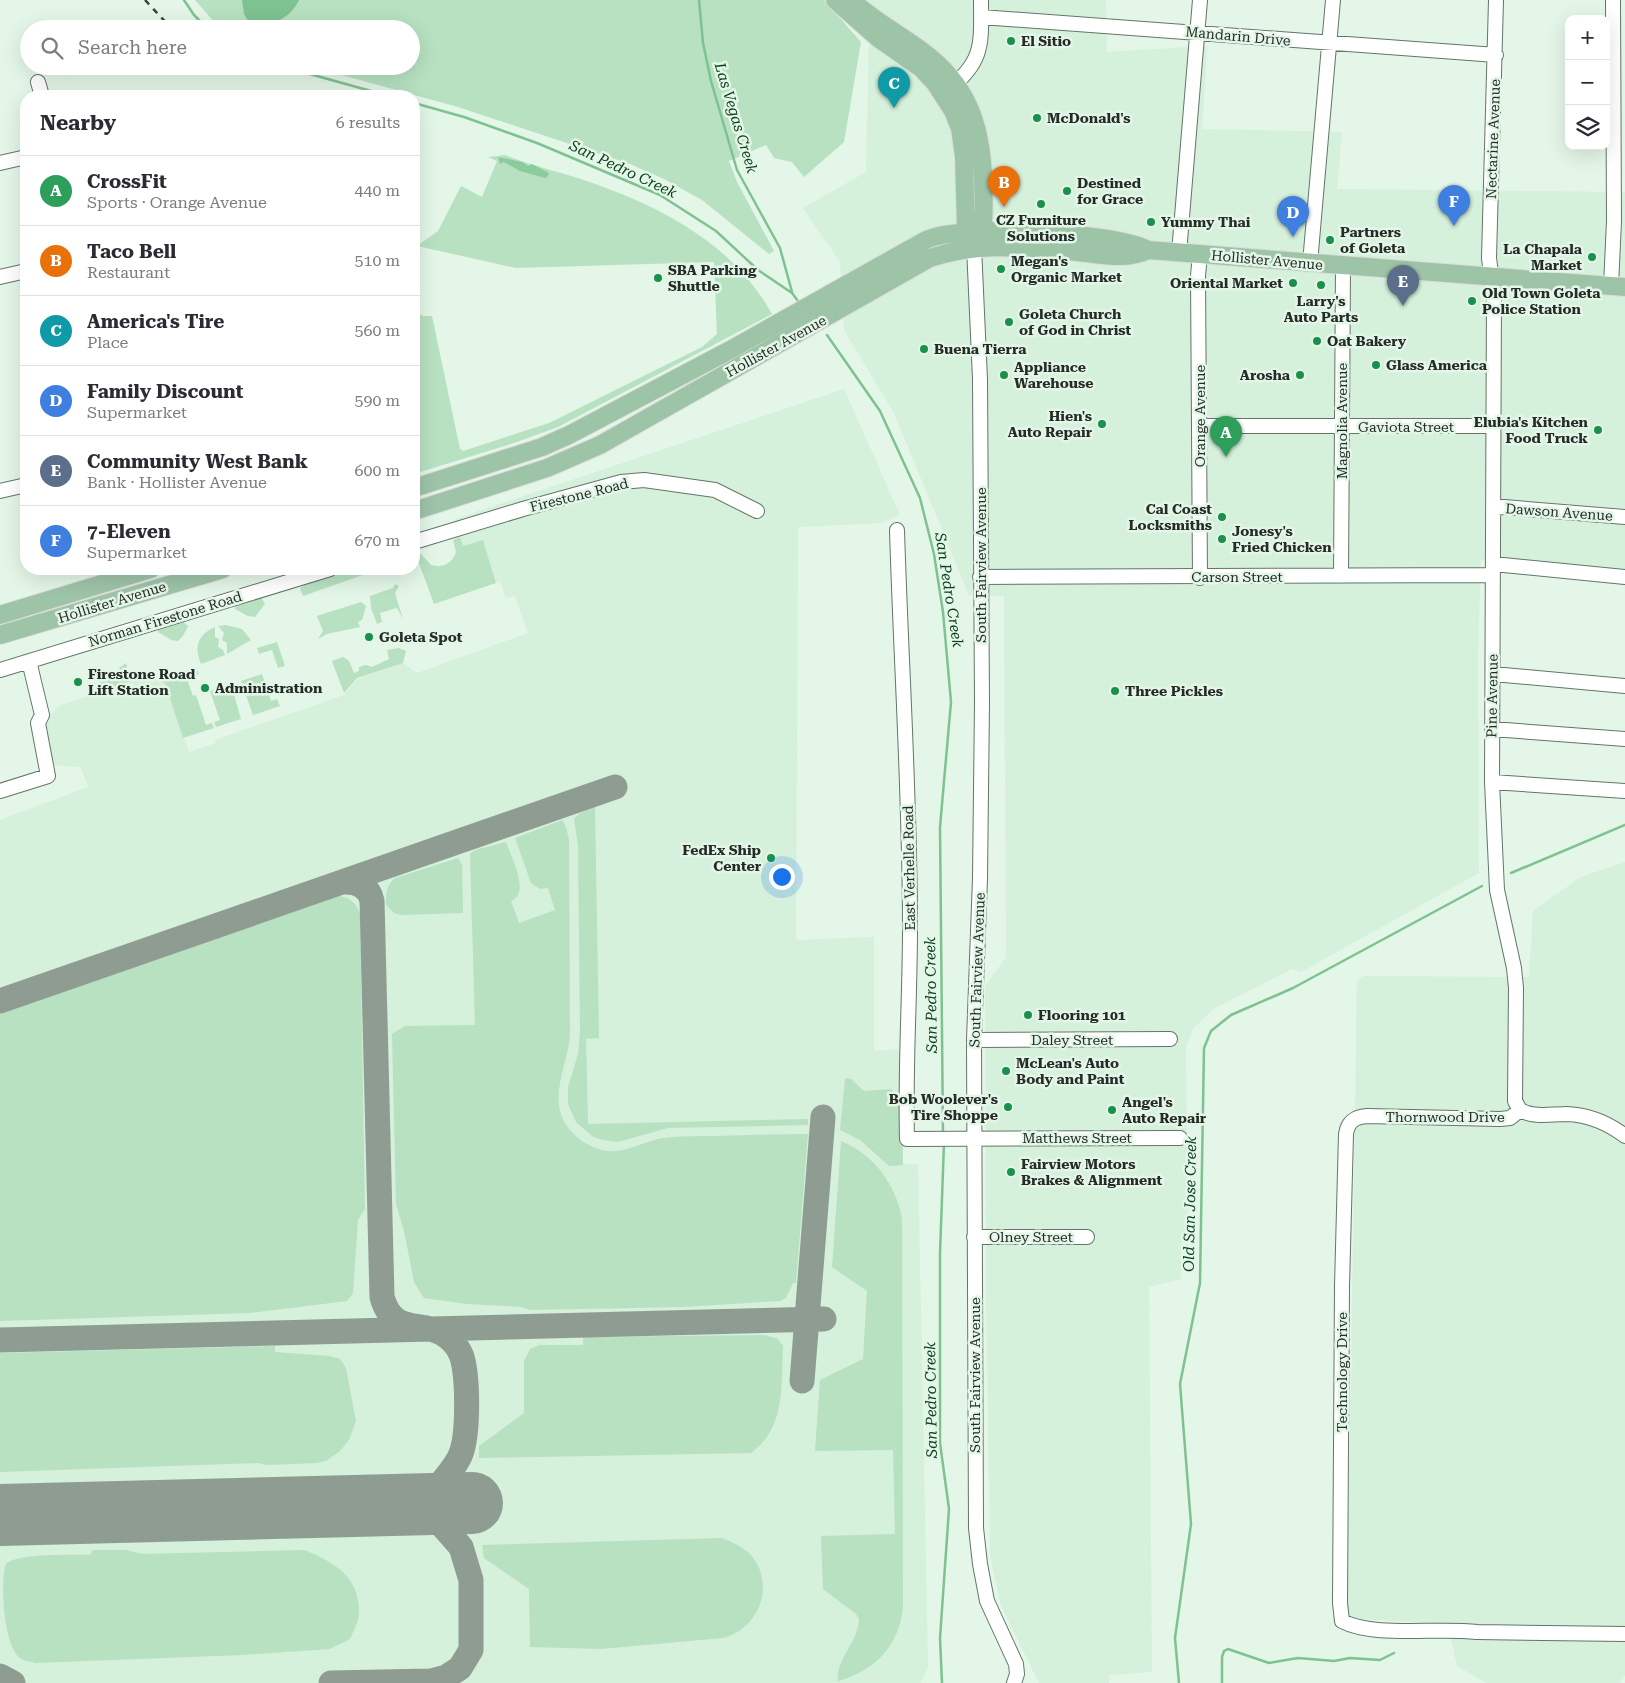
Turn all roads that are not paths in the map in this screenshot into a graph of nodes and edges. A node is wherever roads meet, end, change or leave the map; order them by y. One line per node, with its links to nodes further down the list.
1 (835, 0): 14 (main road, South Fairview Avenue)
2 (851, 0): 14 (main road, South Fairview Avenue)
3 (981, 0): 8 (street)
4 (1200, 0): 9 (street)
5 (1334, 0): 11 (street)
6 (1496, 0): 12 (street, Nectarine Avenue)
7 (1614, 0): 10 (street)
8 (981, 17): 9 (street, Mandarin Drive); 14 (street)
9 (1197, 33): 11 (street, Mandarin Drive); 20 (street)
10 (1619, 35): 17 (street)
11 (1329, 43): 12 (street, Mandarin Drive); 22 (street)
12 (1496, 55): 25 (street, Nectarine Avenue)
13 (38, 82): 15 (street)
14 (949, 89): 19 (main road, South Fairview Avenue)
15 (40, 90)
16 (20, 159): 18 (street)
17 (1620, 160): 27 (street)
18 (0, 164)
19 (974, 236): 20 (main road, Hollister Avenue); 32 (main road, Hollister Avenue); 35 (main road, Hollister Avenue); 46 (street, South Fairview Avenue)
20 (1179, 252): 21 (main road, Hollister Avenue)
21 (1200, 254): 22 (main road, Hollister Avenue); 28 (street, Orange Avenue)
22 (1310, 263): 23 (main road, Hollister Avenue)
23 (1343, 266): 25 (main road, Hollister Avenue); 30 (street, Magnolia Avenue)
24 (20, 273): 26 (street)
25 (1492, 277): 27 (main road, Hollister Avenue); 29 (street, Pine Avenue)
26 (0, 278)
27 (1618, 286)
28 (1199, 426): 30 (street, Gaviota Street); 47 (street, Orange Avenue)
29 (1494, 426): 30 (street, Gaviota Street); 34 (street, Pine Avenue)
30 (1342, 427): 44 (street, Magnolia Avenue)
31 (20, 486): 33 (street)
32 (420, 486)
33 (0, 491)
34 (1493, 508): 37 (street, Dawson Avenue); 40 (street, Pine Avenue)
35 (420, 509)
36 (757, 511): 39 (street, Firestone Road)
37 (1625, 516)
38 (897, 530): 65 (street, East Verhelle Road)
39 (420, 540)
40 (1493, 570): 44 (street, Carson Street); 45 (street, Carson Street); 52 (street, Pine Avenue)
41 (131, 575): 48 (main road, Hollister Avenue)
42 (203, 575): 49 (main road, Hollister Avenue)
43 (314, 575): 50 (street, Norman Firestone Road)
44 (1341, 576): 47 (street, Carson Street)
45 (1625, 576)
46 (980, 577): 47 (street, Carson Street); 60 (street, South Fairview Avenue)
47 (1200, 578)
48 (0, 615)
49 (0, 636)
50 (29, 661): 51 (street, Norman Firestone Road); 57 (street)
51 (0, 670)
52 (1493, 674): 53 (street); 54 (street, Pine Avenue)
53 (1625, 686)
54 (1492, 729): 55 (street); 56 (street, Pine Avenue)
55 (1625, 739)
56 (1492, 782): 58 (street); 61 (street, Pine Avenue)
57 (0, 791)
58 (1625, 792)
59 (1170, 1039): 60 (street, Daley Street)
60 (974, 1040): 65 (street, South Fairview Avenue)
61 (1520, 1110): 62 (street, Thornwood Drive); 63 (street, Thornwood Drive)
62 (1349, 1123): 68 (street, Technology Drive)
63 (1625, 1136)
64 (1180, 1138): 65 (street, Matthews Street)
65 (974, 1139): 67 (street, South Fairview Avenue)
66 (1087, 1236): 67 (street, Olney Street)
67 (974, 1237): 69 (street, South Fairview Avenue)
68 (1625, 1634)
69 (1017, 1682)

